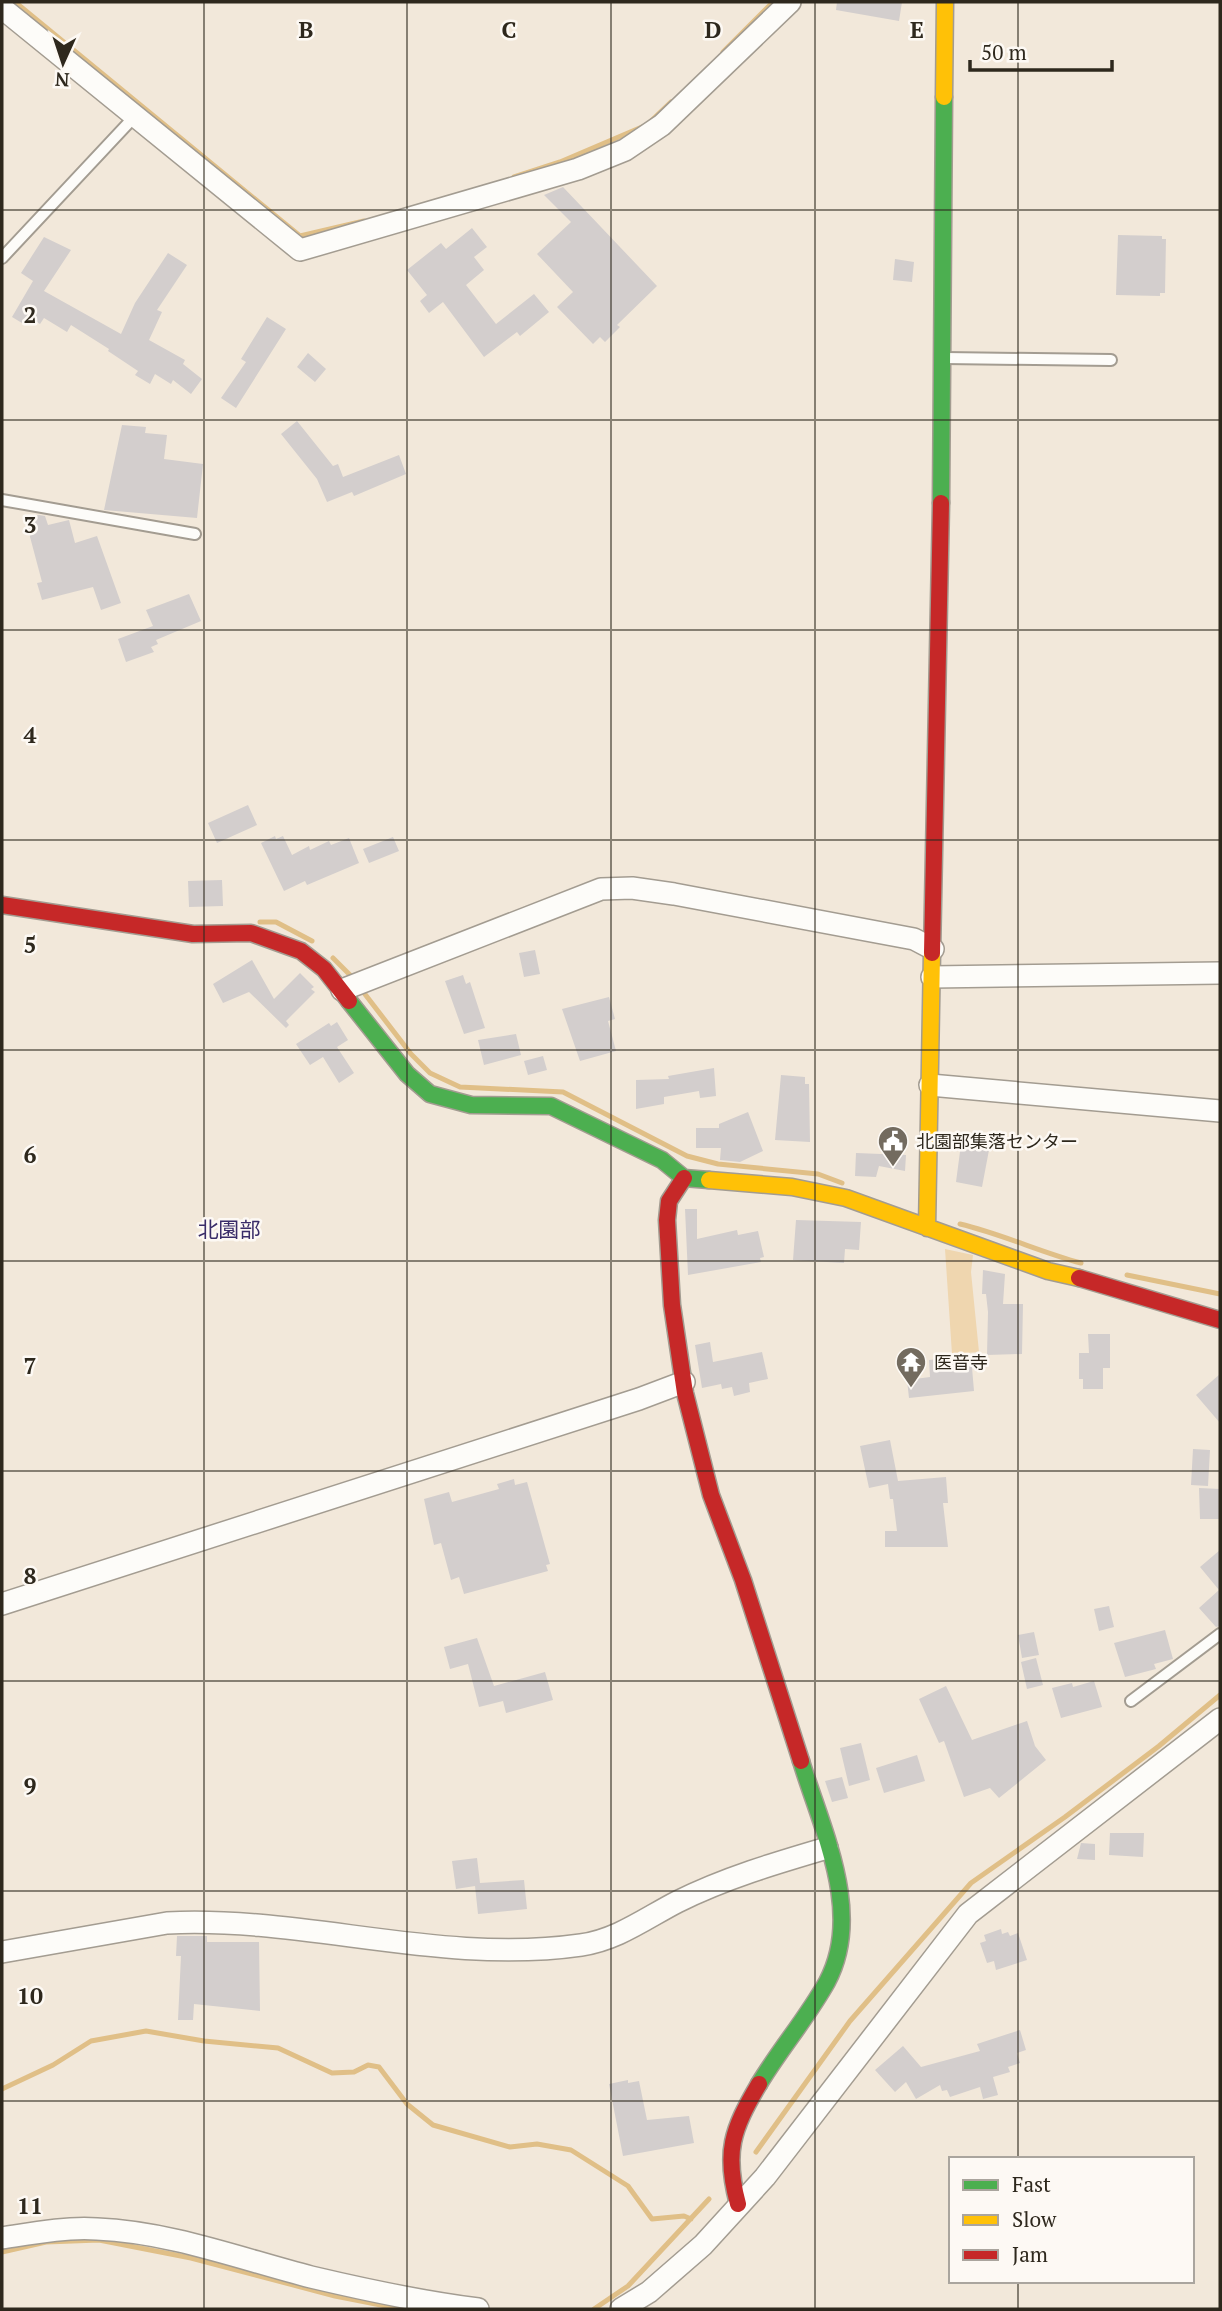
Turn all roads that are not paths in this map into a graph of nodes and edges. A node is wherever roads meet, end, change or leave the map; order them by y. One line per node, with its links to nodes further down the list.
1 (790, 2): 4 (street)
2 (945, 2): 6 (street)
3 (2, 8): 4 (street)
4 (135, 116): 5 (lane)
5 (2, 258)
6 (942, 358): 7 (lane); 11 (street)
7 (1111, 360)
8 (2, 500): 9 (lane)
9 (195, 534)
10 (2, 905): 14 (street)
11 (933, 949): 13 (street); 14 (street)
12 (1220, 973): 13 (street)
13 (932, 977): 15 (street)
14 (342, 990): 17 (street)
15 (930, 1085): 16 (street); 18 (street)
16 (1220, 1111)
17 (684, 1178): 18 (street); 20 (street)
18 (927, 1228): 19 (street)
19 (1220, 1320)
20 (684, 1382): 21 (street); 25 (street)
21 (2, 1604)
22 (1220, 1634): 23 (lane)
23 (1131, 1701)
24 (1220, 1719): 27 (street)
25 (827, 1848): 26 (street); 27 (street)
26 (2, 1952)
27 (738, 2204): 30 (street)
28 (2, 2238): 29 (street)
29 (478, 2309)
30 (621, 2309)

